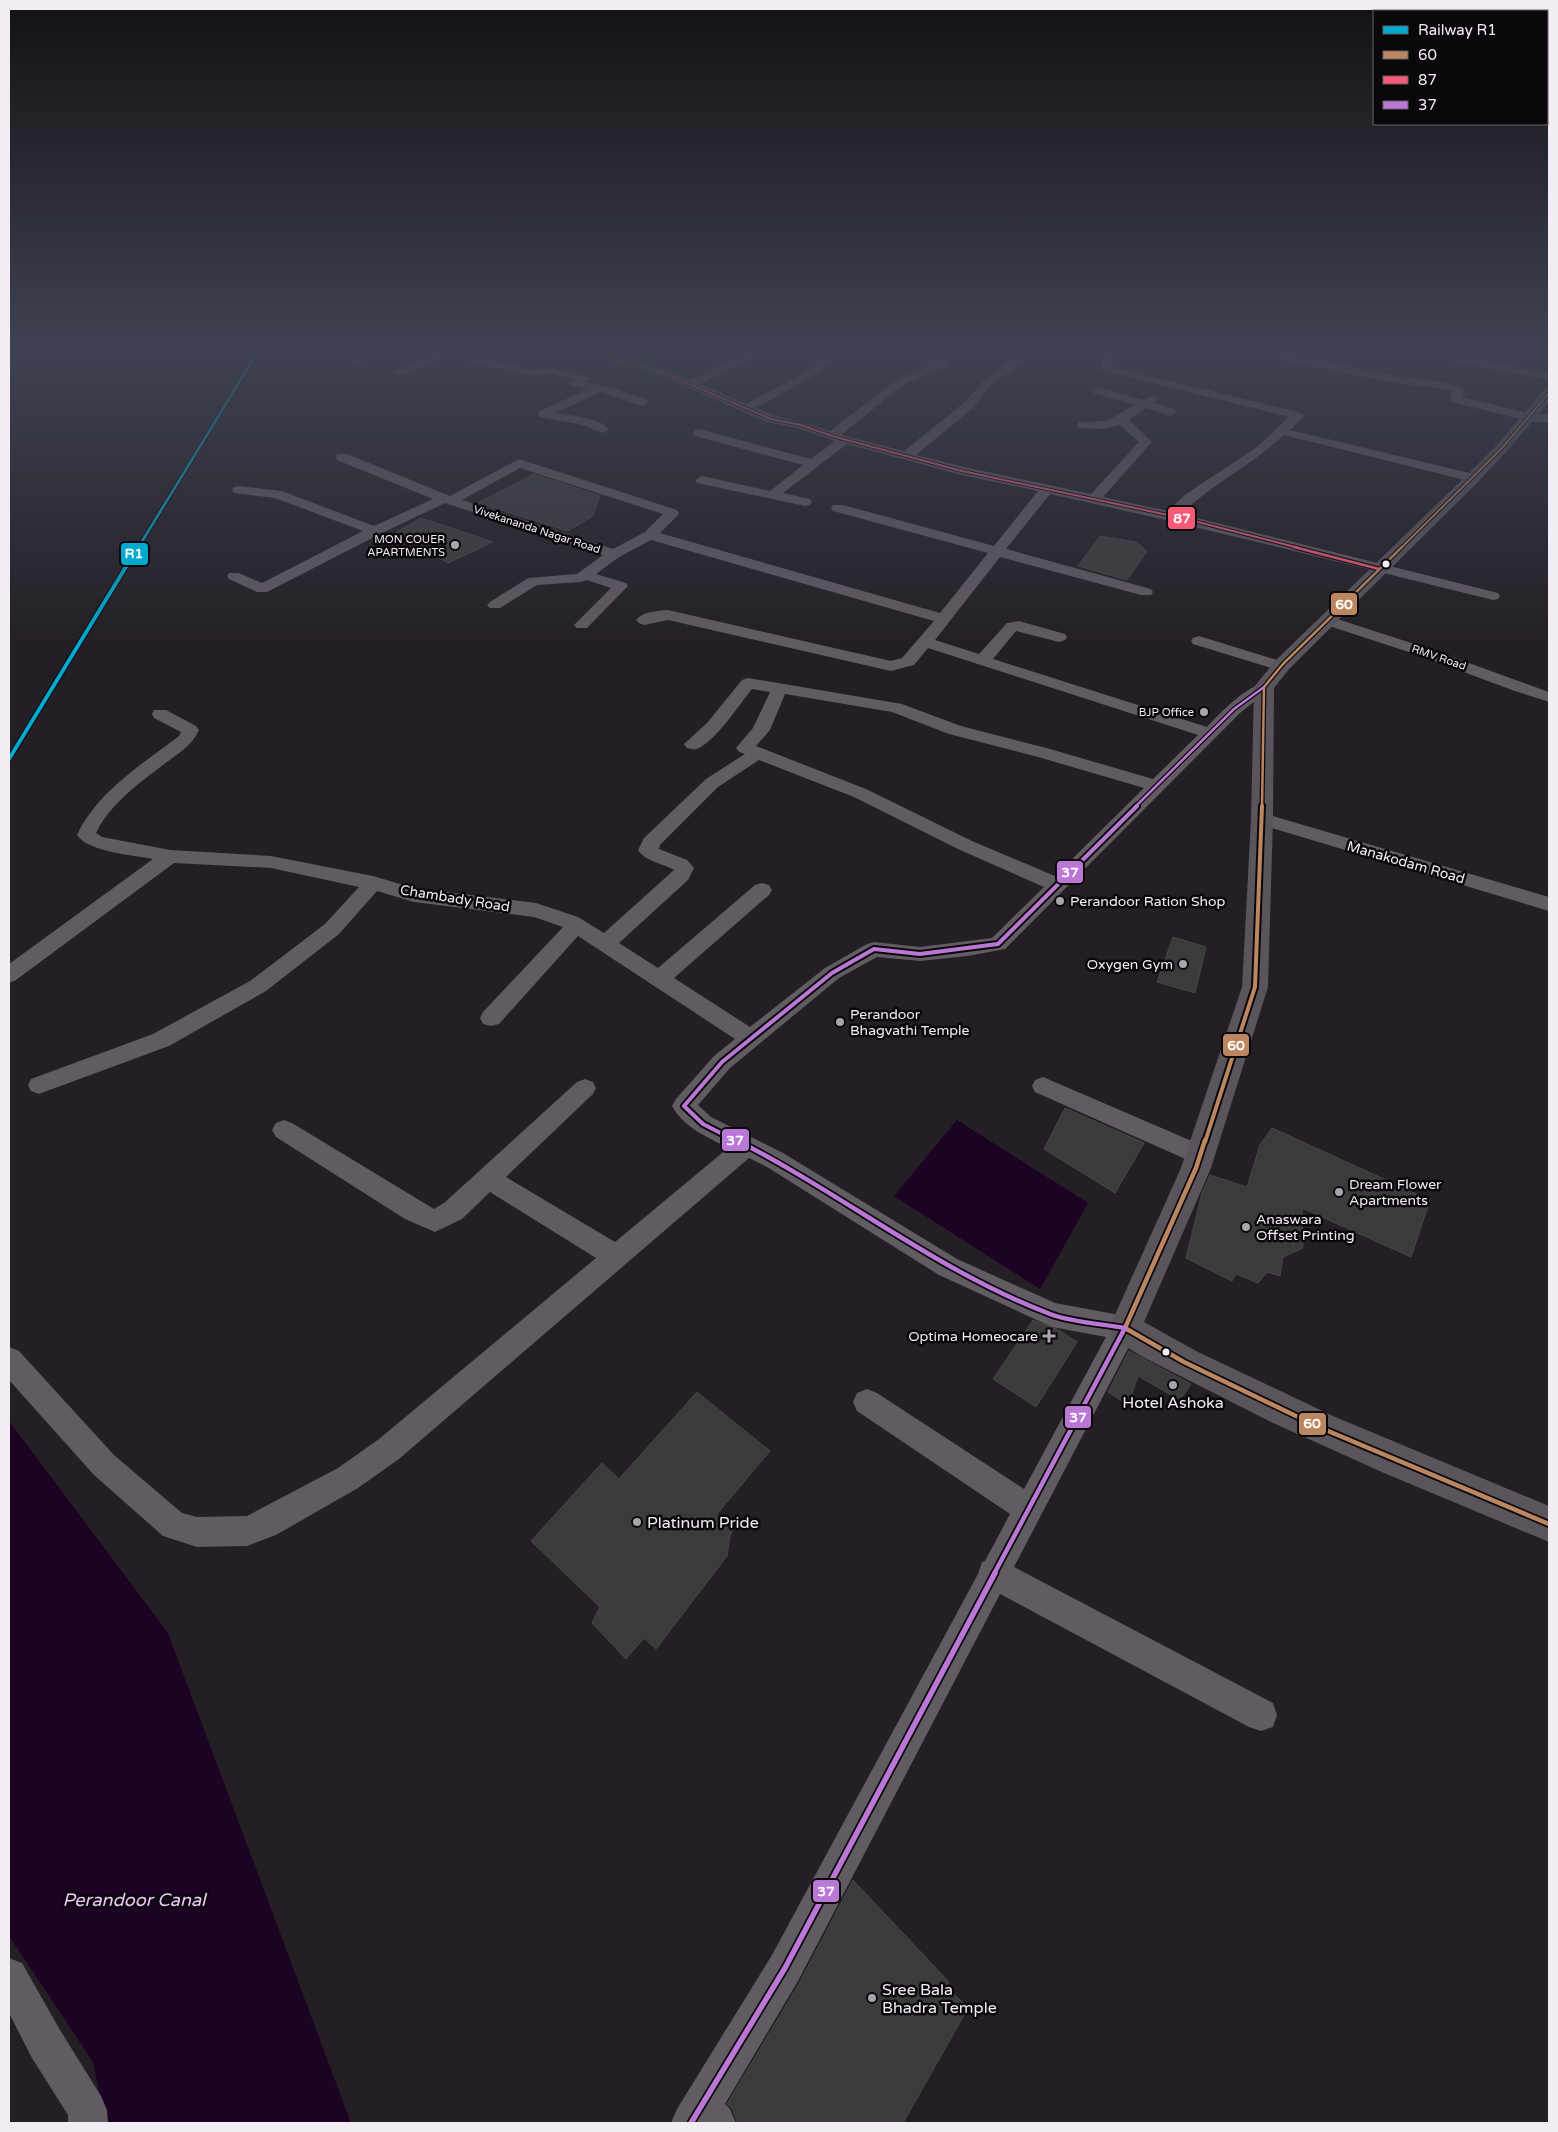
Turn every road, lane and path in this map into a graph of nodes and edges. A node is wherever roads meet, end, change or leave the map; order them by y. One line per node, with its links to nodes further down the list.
1 (753, 447): 11 (street)
2 (835, 447): 11 (street)
3 (876, 447): 9 (street)
4 (916, 447): 9 (street)
5 (1141, 447): 18 (street)
6 (1264, 447): 21 (street)
7 (1348, 447): 12 (street)
8 (1503, 447): 12 (main road)
9 (906, 456): 14 (street)
10 (342, 457): 17 (street)
11 (814, 464): 16 (street)
12 (1473, 478): 26 (main road)
13 (702, 480): 16 (street)
14 (1047, 489): 18 (street); 24 (street)
15 (239, 490): 22 (street)
16 (774, 495): 19 (street)
17 (448, 499): 22 (street); 23 (street, Vivekananda Nagar Road); 25 (street, Vivekananda Nagar Road)
18 (1093, 500): 21 (street)
19 (805, 502)
20 (838, 508): 24 (street)
21 (1171, 516): 26 (street)
22 (375, 531): 28 (street)
23 (650, 535): 25 (street, Vivekananda Nagar Road); 32 (street)
24 (996, 552): 29 (street); 32 (street)
25 (614, 554): 27 (street)
26 (1380, 568): 30 (street); 34 (main road)
27 (586, 575): 31 (street); 35 (street)
28 (234, 576)
29 (1146, 592)
30 (1493, 596)
31 (495, 605)
32 (944, 619): 38 (street)
33 (644, 620): 38 (street)
34 (1328, 621): 40 (main road); 43 (street, RMV Road)
35 (582, 625)
36 (1059, 637): 39 (street)
37 (1199, 641): 40 (street)
38 (925, 642): 39 (street)
39 (983, 660): 45 (street)
40 (1281, 666): 41 (main road)
41 (1264, 687): 45 (street); 49 (main road)
42 (779, 689): 46 (street); 47 (street); 48 (street)
43 (1549, 697)
44 (160, 714): 50 (street, Chambady Road)
45 (1209, 733): 48 (street)
46 (693, 744)
47 (758, 753): 52 (street); 56 (street)
48 (1156, 786): 52 (street)
49 (1262, 819): 54 (street, Manakodam Road); 66 (main road)
50 (170, 856): 51 (street, Chambady Road); 57 (street)
51 (373, 883): 55 (street, Chambady Road); 61 (street)
52 (1058, 885): 60 (street)
53 (762, 890): 58 (street)
54 (1549, 904)
55 (576, 926): 56 (street, Chambady Road); 59 (street)
56 (605, 944): 58 (street, Chambady Road)
57 (9, 975)
58 (658, 979): 60 (street, Chambady Road)
59 (492, 1018)
60 (751, 1039): 65 (street)
61 (39, 1085)
62 (1043, 1086): 66 (street)
63 (585, 1088): 67 (street)
64 (284, 1130): 67 (street)
65 (747, 1146): 68 (street); 69 (street)
66 (1200, 1155): 69 (main road)
67 (488, 1178): 68 (street)
68 (617, 1257): 70 (street)
69 (1125, 1328): 72 (street); 73 (main road)
70 (9, 1360)
71 (867, 1402): 72 (street)
72 (1028, 1509): 74 (street)
73 (1549, 1524)
74 (993, 1573): 75 (street); 77 (street)
75 (1261, 1715)
76 (9, 1976): 78 (street)
77 (702, 2118)
78 (88, 2123)

